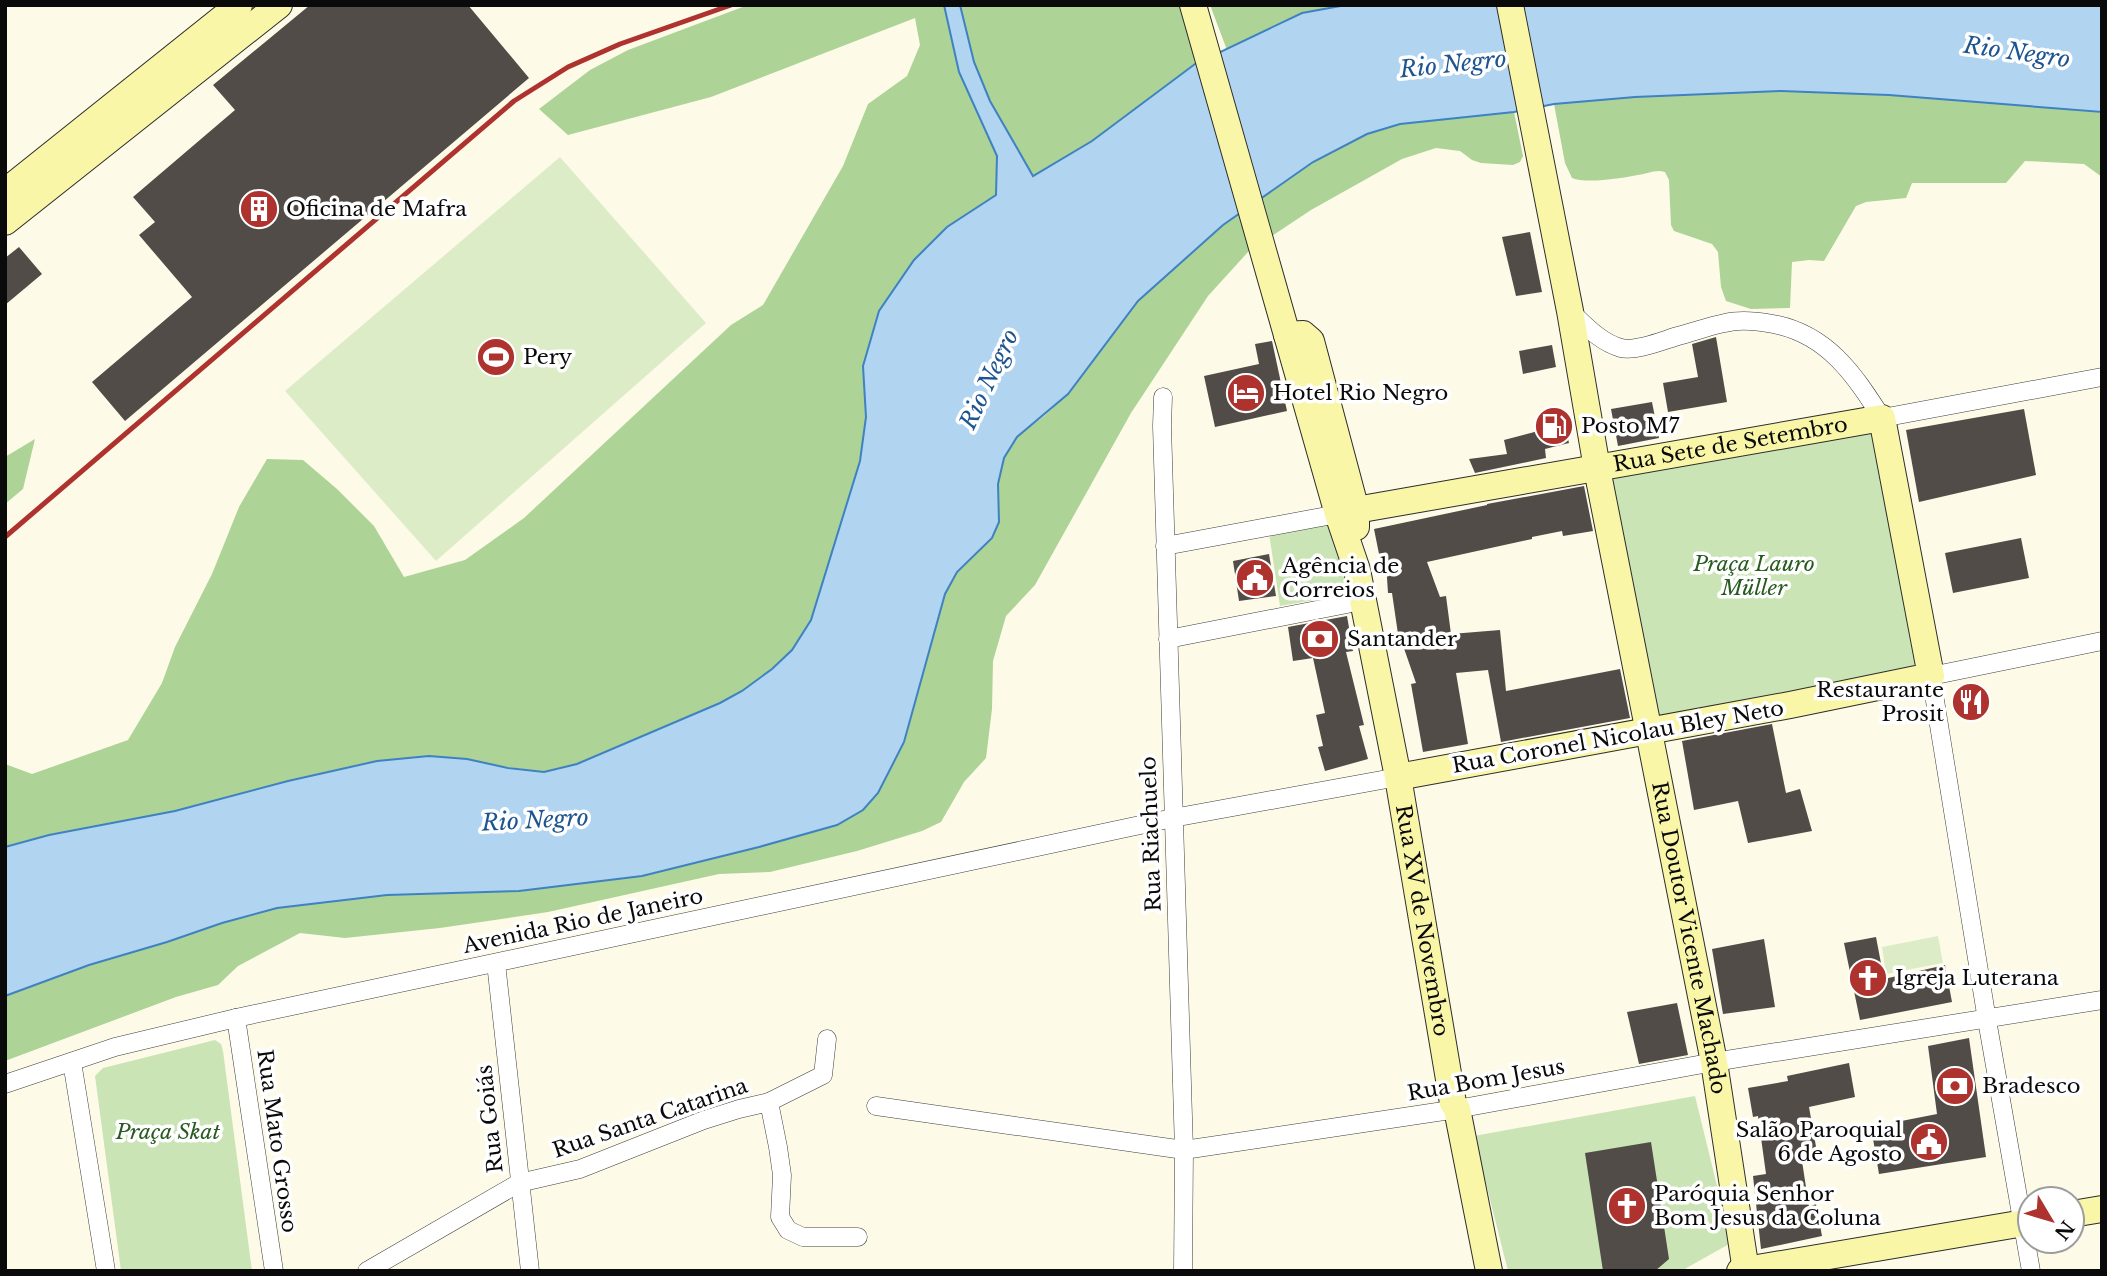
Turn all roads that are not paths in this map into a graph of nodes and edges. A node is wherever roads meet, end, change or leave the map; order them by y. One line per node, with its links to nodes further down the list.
1 (239, 5): 5 (main road)
2 (279, 5): 6 (main road)
3 (1510, 5): 7 (main road)
4 (1196, 15): 12 (main road, Rua XV de Novembro)
5 (5, 192)
6 (5, 222)
7 (1570, 311): 10 (street); 11 (main road)
8 (2102, 377): 10 (street, Rua Sete de Setembro)
9 (1163, 397): 13 (street, Rua Riachuelo)
10 (1882, 418): 11 (main road, Rua Sete de Setembro); 17 (main road)
11 (1597, 469): 12 (main road, Rua Sete de Setembro); 18 (main road, Rua Doutor Vicente Machado)
12 (1347, 512): 13 (street, Rua Sete de Setembro); 14 (main road, Rua XV de Novembro)
13 (1165, 546): 15 (street, Rua Riachuelo)
14 (1363, 599): 15 (street); 19 (main road, Rua XV de Novembro)
15 (1168, 639): 20 (street, Rua Riachuelo)
16 (2102, 641): 17 (street, Rua Coronel Nicolau Bley Neto)
17 (1931, 676): 18 (main road, Rua Coronel Nicolau Bley Neto); 24 (street)
18 (1650, 731): 19 (main road, Rua Coronel Nicolau Bley Neto); 27 (main road, Rua Doutor Vicente Machado)
19 (1398, 777): 20 (street, Rua Coronel Nicolau Bley Neto); 31 (main road, Rua XV de Novembro)
20 (1173, 818): 21 (street, Avenida Rio de Janeiro); 32 (street, Rua Riachuelo)
21 (496, 963): 23 (street, Avenida Rio de Janeiro); 33 (street, Rua Goiás)
22 (2102, 1000): 24 (street, Rua Bom Jesus)
23 (236, 1018): 26 (street, Avenida Rio de Janeiro); 39 (street, Rua Mato Grosso)
24 (1987, 1020): 27 (street, Rua Bom Jesus); 34 (street)
25 (827, 1039): 29 (street)
26 (72, 1062): 28 (street, Avenida Rio de Janeiro); 38 (street)
27 (1714, 1062): 31 (street, Rua Bom Jesus); 37 (main road, Rua Doutor Vicente Machado)
28 (5, 1084)
29 (769, 1102): 33 (street, Rua Santa Catarina); 36 (street, Rua Santa Catarina)
30 (876, 1106): 32 (street, Rua Bom Jesus)
31 (1457, 1109): 32 (street, Rua Bom Jesus); 43 (main road, Rua XV de Novembro)
32 (1184, 1150): 42 (street, Rua Riachuelo)
33 (519, 1183): 40 (street, Rua Santa Catarina); 41 (street, Rua Goiás)
34 (2019, 1185)
35 (2016, 1224): 37 (main road)
36 (858, 1237)
37 (1744, 1270)
38 (106, 1271)
39 (274, 1271)
40 (367, 1271)
41 (530, 1271)
42 (1182, 1271)
43 (1489, 1271)

